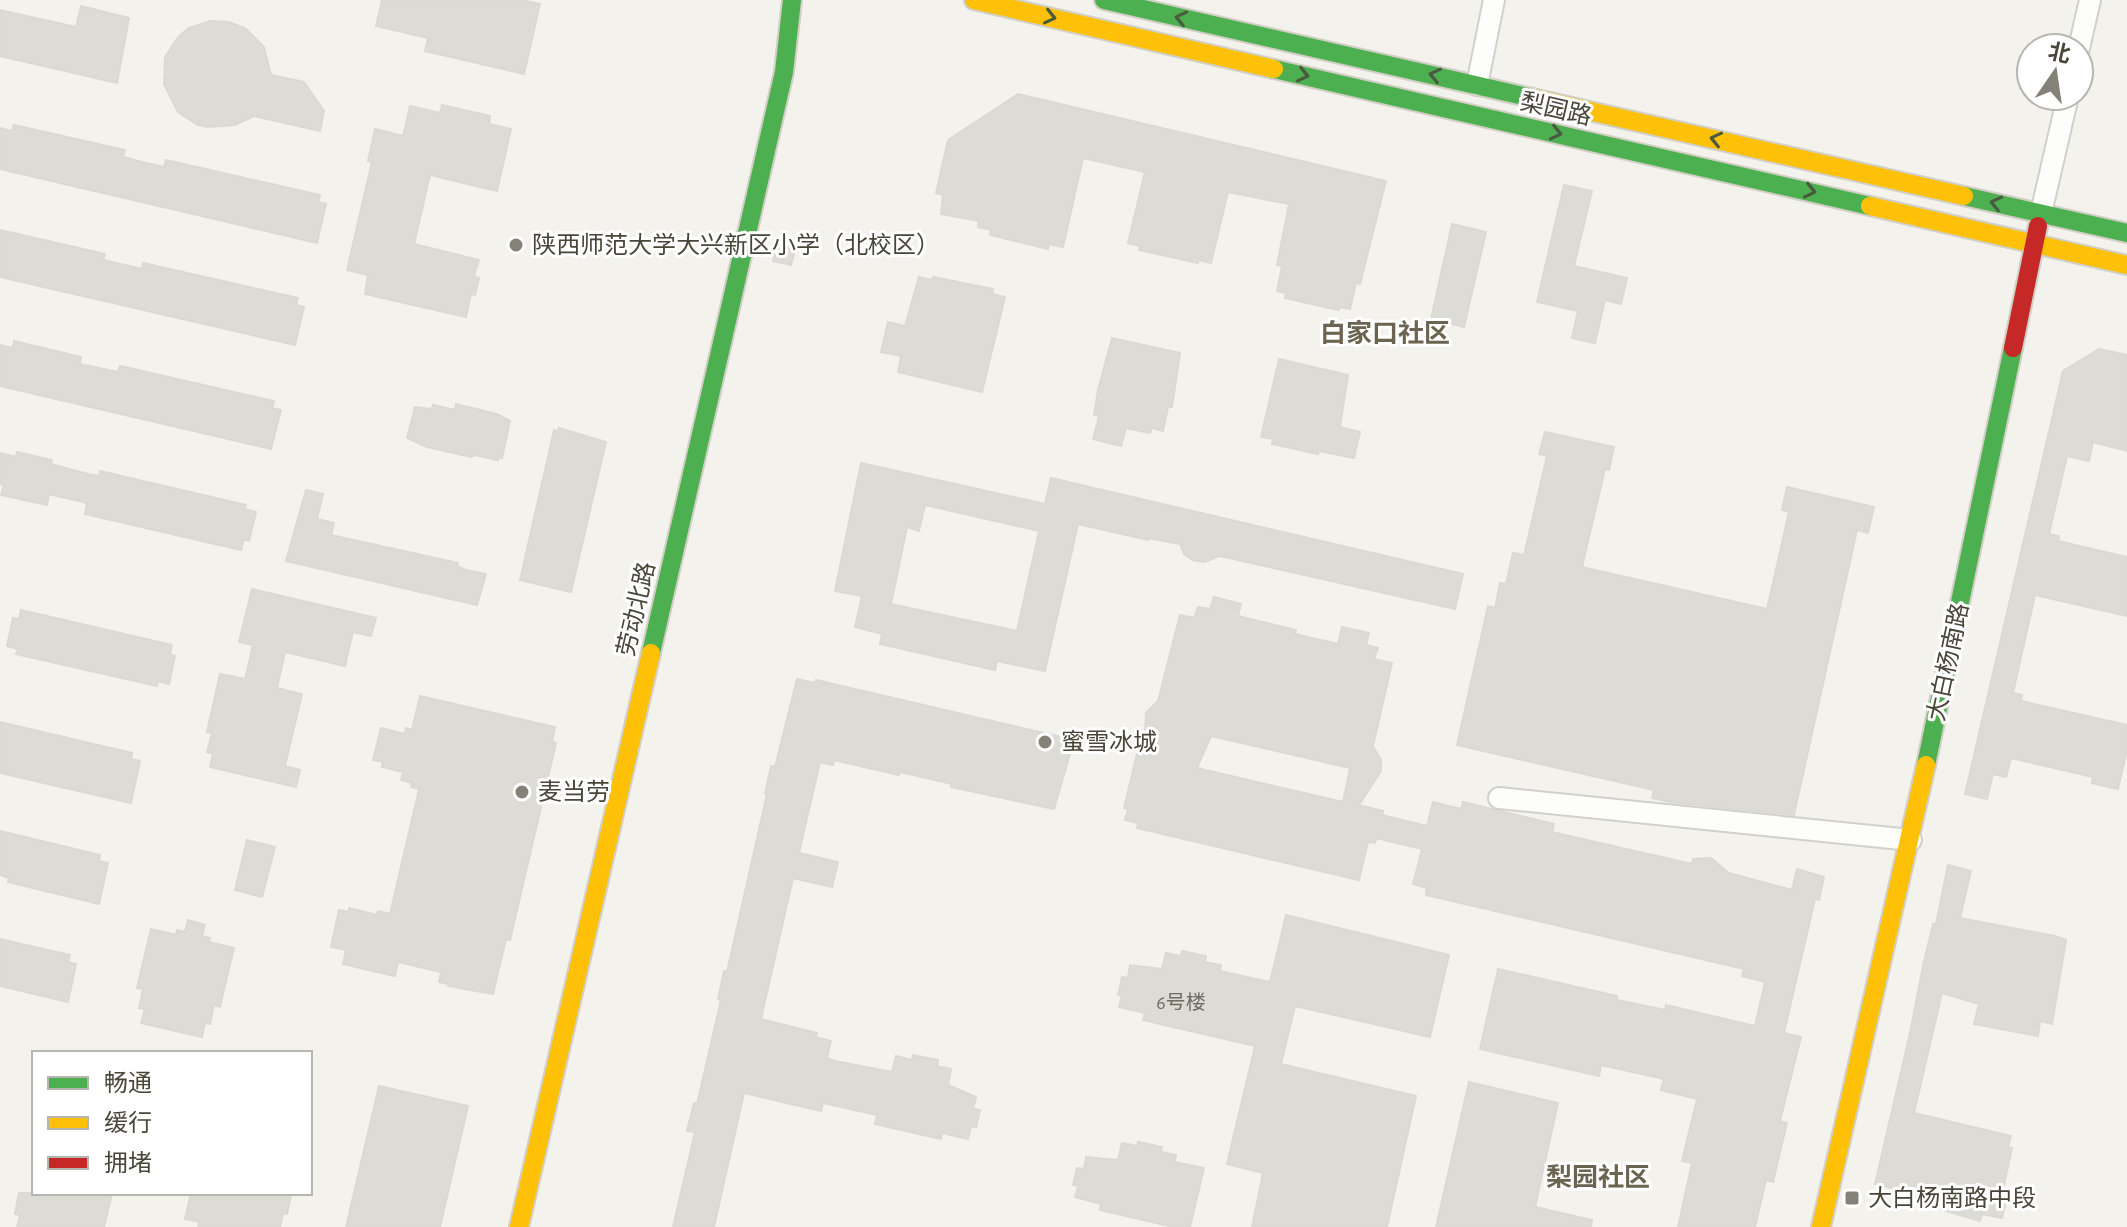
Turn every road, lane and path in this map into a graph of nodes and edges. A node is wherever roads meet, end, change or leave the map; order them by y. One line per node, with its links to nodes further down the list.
1 (792, 0): 15 (street, 劳动北路)
2 (974, 0): 11 (street, 梨园路, one-way to 11)
3 (1104, 0): 7 (street, 梨园路, one-way to 3)
4 (1494, 0): 7 (street)
5 (2090, 0): 6 (street)
6 (2083, 32)
7 (1477, 85): 9 (street, 梨园路, one-way to 7)
8 (2064, 112): 9 (street, 大白杨南路)
9 (2041, 213): 10 (street, 梨园路); 11 (street, 大白杨南路)
10 (2127, 233)
11 (2034, 243): 12 (street, 梨园路); 14 (street, 大白杨南路)
12 (2127, 265)
13 (1499, 798): 14 (street)
14 (1911, 840): 16 (street, 大白杨南路)
15 (519, 1227)
16 (1821, 1227)

